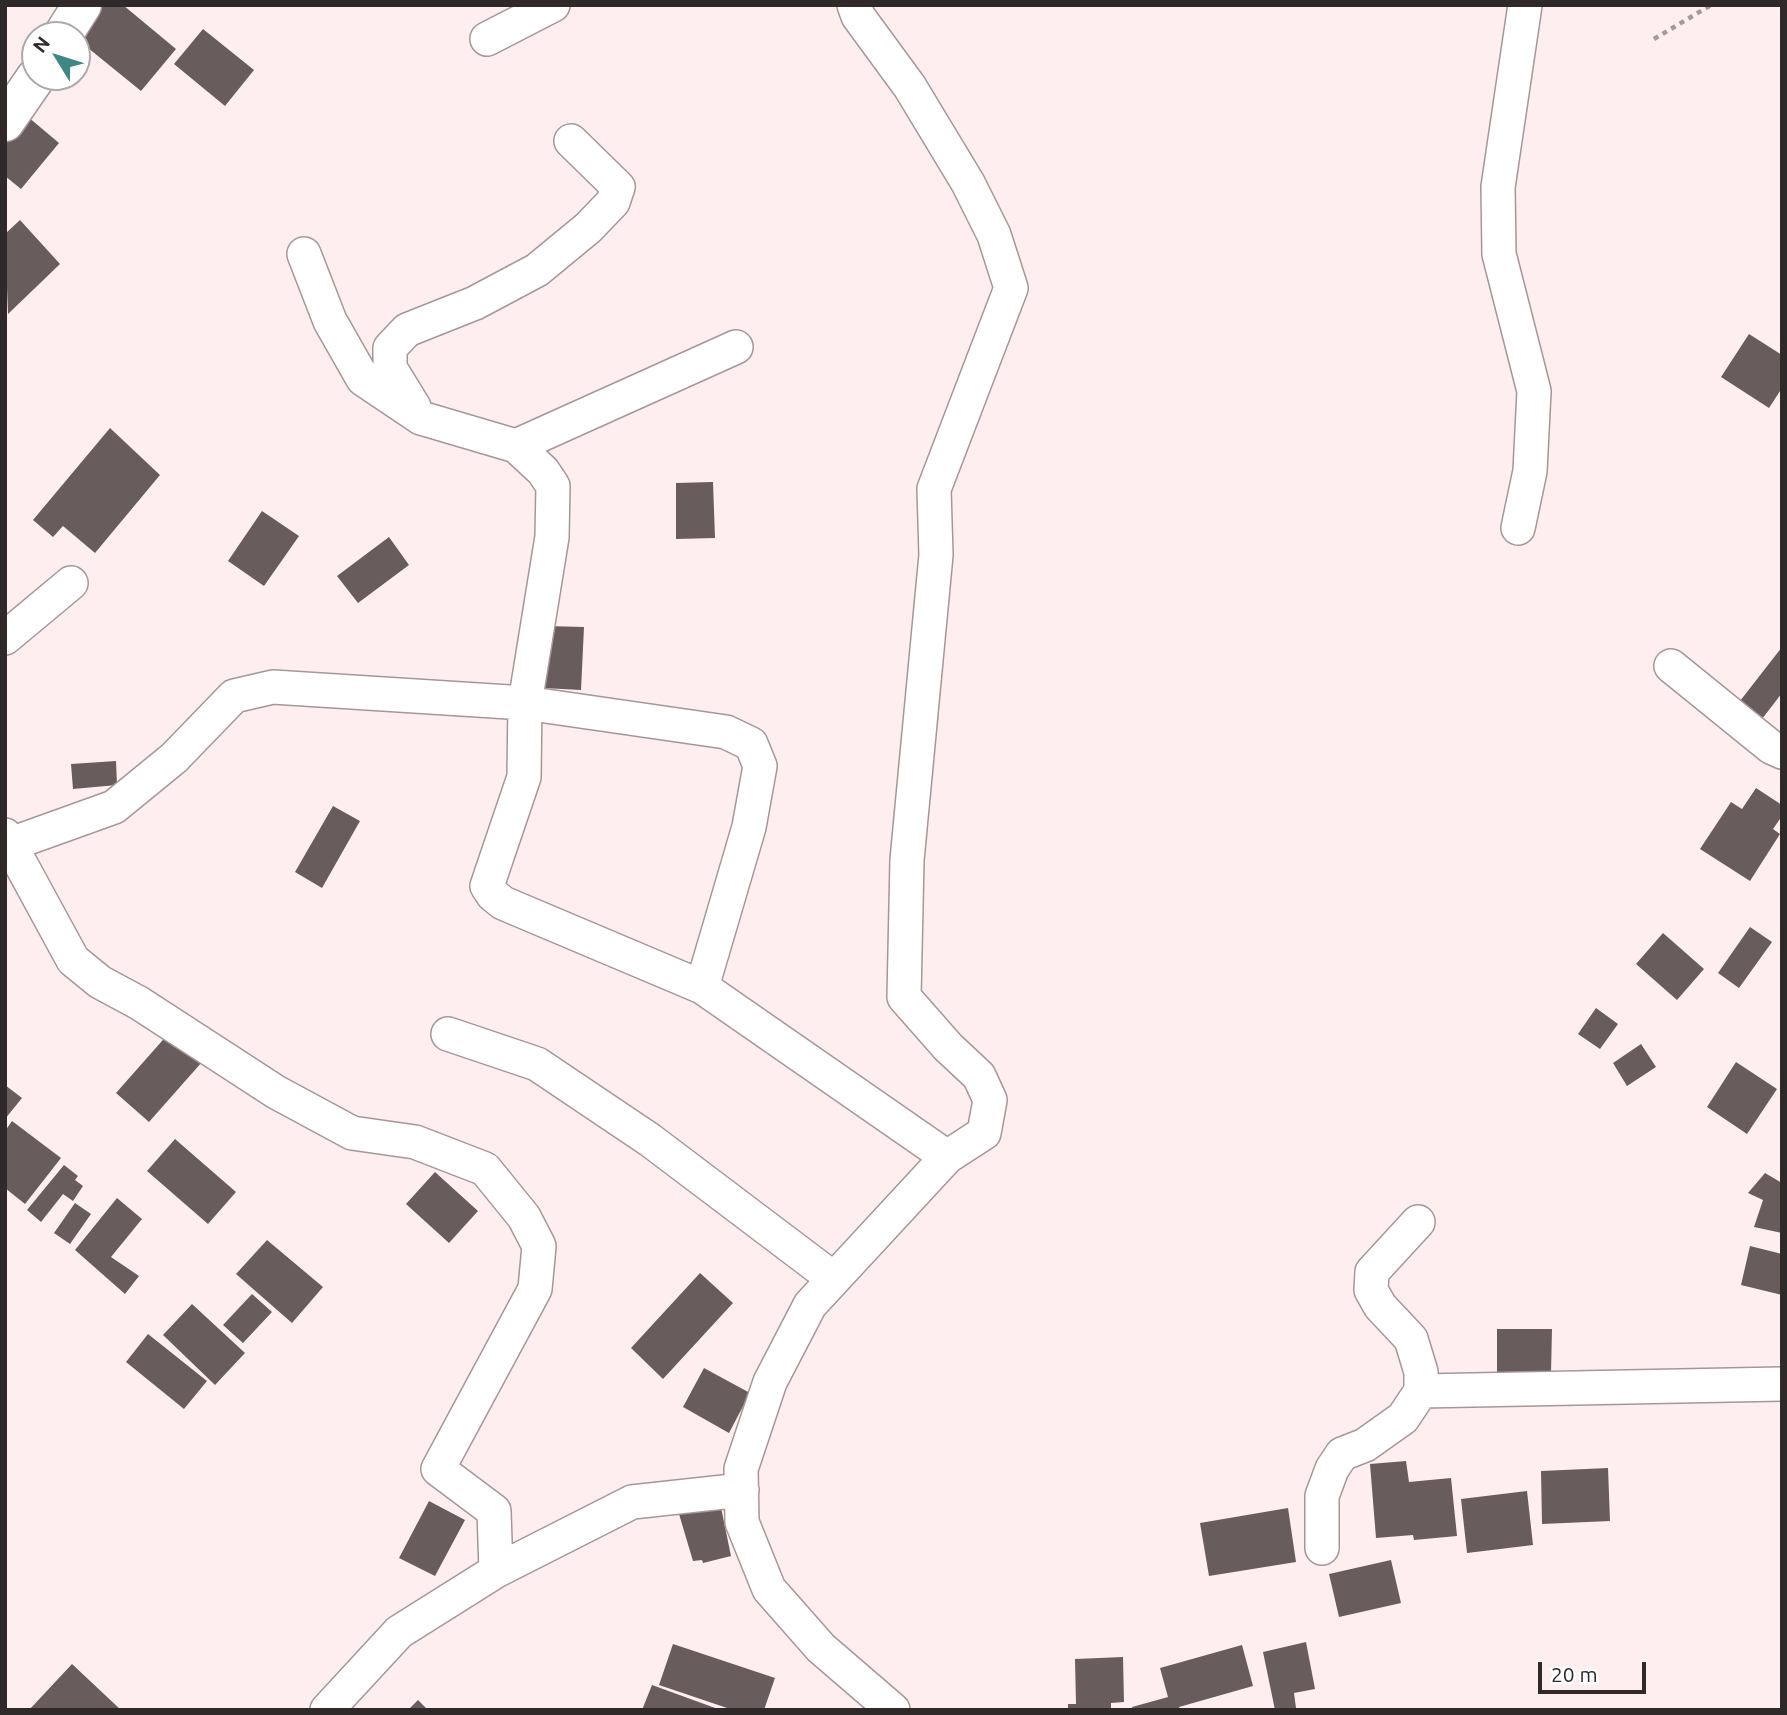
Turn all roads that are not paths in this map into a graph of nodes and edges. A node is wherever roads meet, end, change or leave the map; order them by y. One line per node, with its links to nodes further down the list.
1 (82, 5): 5 (main road)
2 (553, 5): 6 (street)
3 (853, 5): 23 (street)
4 (1525, 5): 14 (street)
5 (72, 21)
6 (487, 39)
7 (26, 91): 8 (main road)
8 (5, 122)
9 (571, 141): 12 (street)
10 (304, 254): 12 (street)
11 (736, 347): 13 (street)
12 (421, 418): 13 (street)
13 (516, 446): 18 (street)
14 (1518, 528)
15 (71, 583): 16 (street)
16 (5, 638)
17 (1671, 666): 19 (street)
18 (526, 703): 20 (street); 21 (street); 21 (street)
19 (1782, 752)
20 (7, 843): 30 (street)
21 (702, 987): 23 (street)
22 (448, 1034): 25 (street)
23 (947, 1157): 25 (street)
24 (1418, 1222): 27 (street)
25 (834, 1279): 28 (street)
26 (1782, 1384): 27 (street)
27 (1421, 1391): 29 (street)
28 (742, 1490): 30 (street); 32 (street)
29 (1322, 1548)
30 (496, 1571): 31 (street)
31 (327, 1710)
32 (893, 1710)

